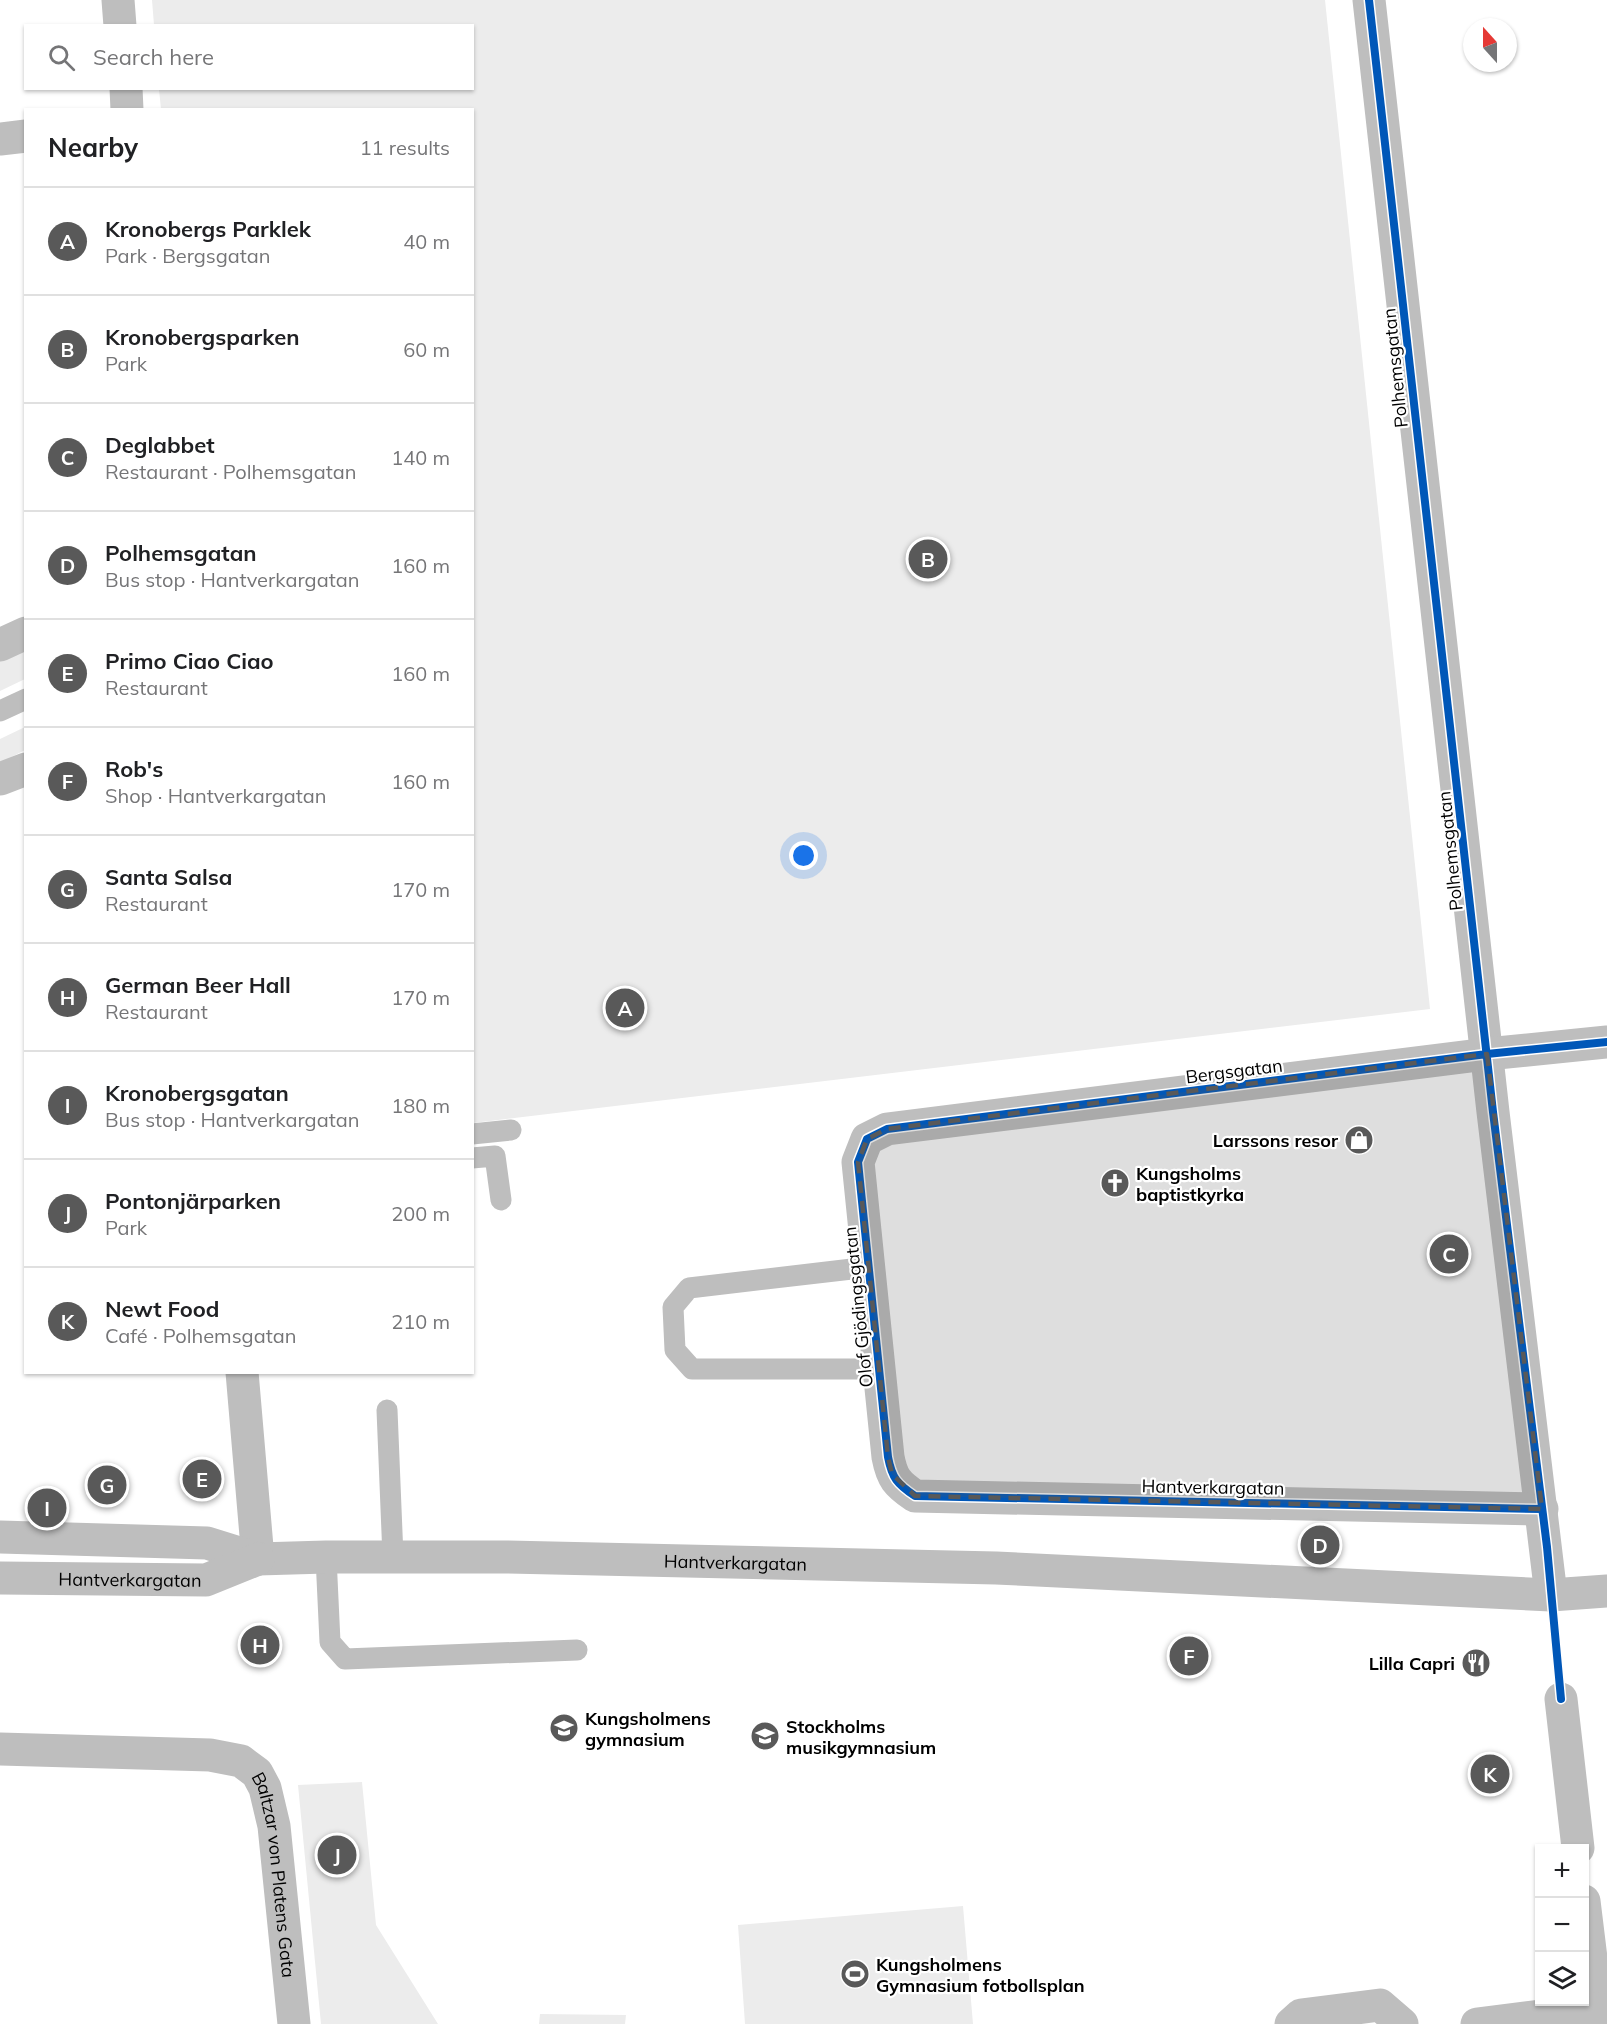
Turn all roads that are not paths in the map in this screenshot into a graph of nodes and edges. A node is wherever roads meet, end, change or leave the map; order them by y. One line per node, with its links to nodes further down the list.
1 (118, 0): 3 (street)
2 (1369, 0): 15 (street, Polhemsgatan)
3 (120, 24)
4 (126, 90): 5 (street)
5 (128, 108)
6 (24, 136): 7 (street)
7 (0, 139)
8 (24, 634): 9 (street)
9 (0, 645)
10 (24, 700): 11 (lane)
11 (0, 711)
12 (24, 769): 13 (street)
13 (0, 780)
14 (1607, 1042): 15 (street, Bergsgatan)
15 (1488, 1054): 18 (street, Bergsgatan); 26 (street, Polhemsgatan)
16 (511, 1130): 17 (lane)
17 (474, 1134)
18 (867, 1139): 21 (street, Olof Gjödingsgatan)
19 (474, 1158): 20 (lane)
20 (501, 1200)
21 (869, 1267): 22 (street, Olof Gjödingsgatan); 22 (lane, Olof Gjödingsgatan)
22 (879, 1369): 25 (street, Olof Gjödingsgatan)
23 (242, 1374): 30 (street)
24 (387, 1410): 29 (lane)
25 (892, 1474): 26 (street, Hantverkargatan)
26 (1542, 1509): 33 (street, Polhemsgatan)
27 (0, 1537): 30 (street, Hantverkargatan)
28 (326, 1557): 29 (street, Hantverkargatan); 30 (street, Hantverkargatan); 34 (lane)
29 (393, 1557): 33 (street, Hantverkargatan)
30 (258, 1559): 31 (street, Hantverkargatan)
31 (0, 1578)
32 (1607, 1591): 33 (street, Hantverkargatan)
33 (1551, 1595)
34 (576, 1650)
35 (1561, 1699): 37 (street)
36 (0, 1749): 40 (street, Baltzar von Platens Gata)
37 (1578, 1844)
38 (1589, 1942): 39 (street)
39 (1598, 2017): 43 (street)
40 (294, 2024)
41 (1291, 2024): 42 (street)
42 (1402, 2024)
43 (1478, 2024)

